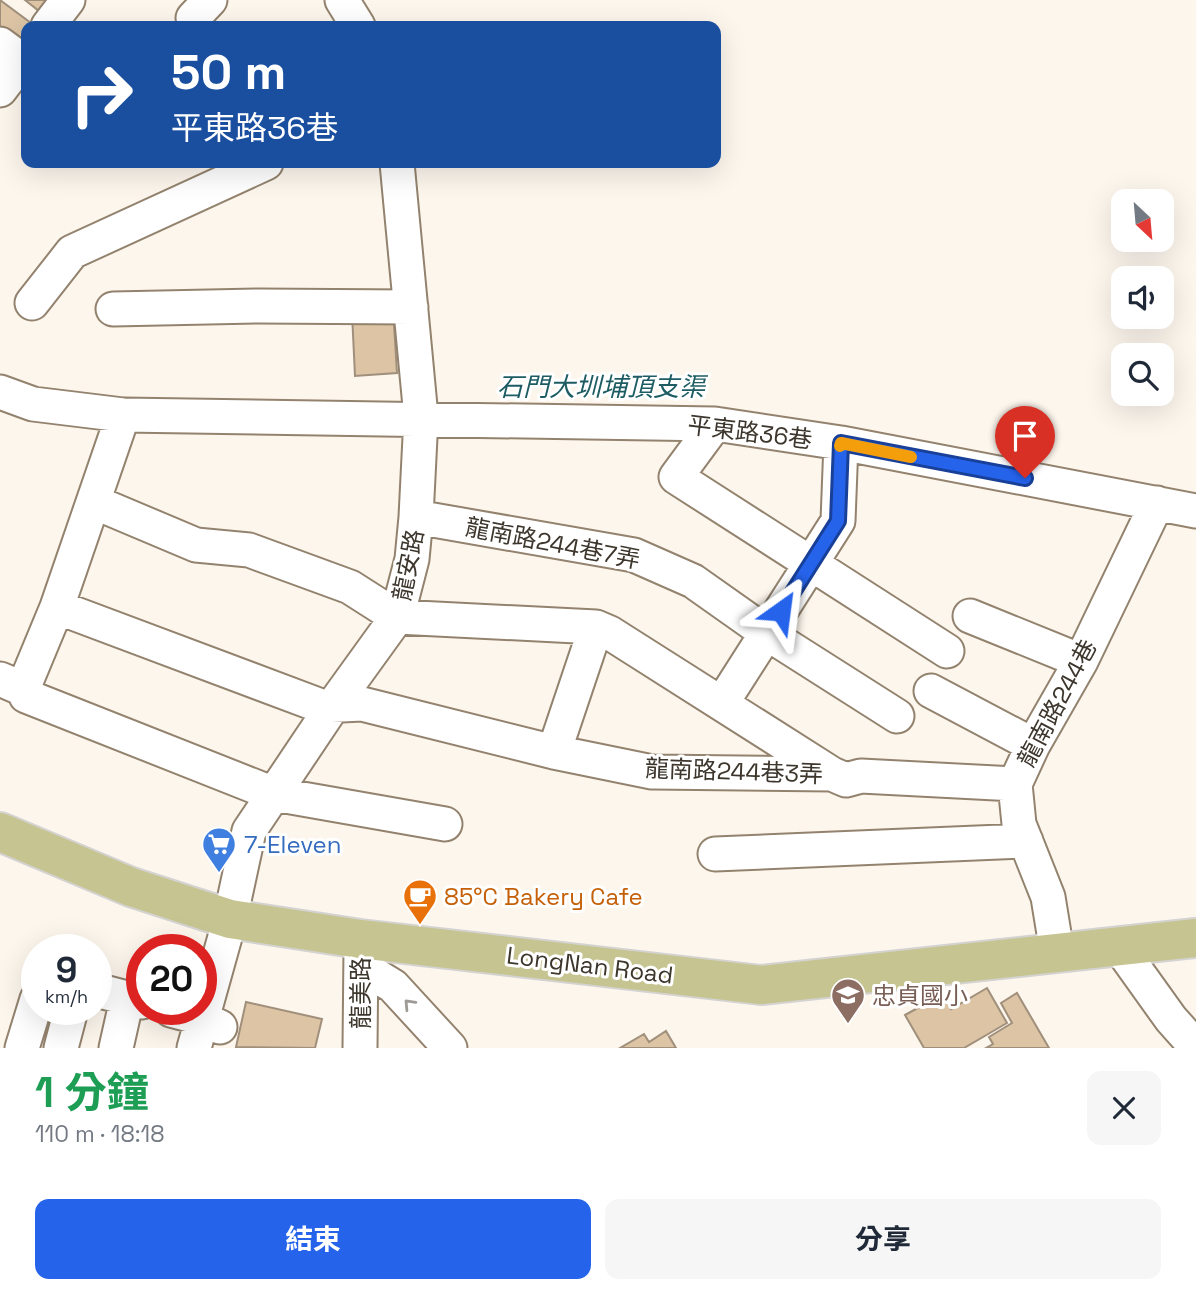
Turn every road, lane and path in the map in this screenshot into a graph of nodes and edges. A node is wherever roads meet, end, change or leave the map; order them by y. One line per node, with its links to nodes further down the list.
1 (68, 0): 2 (street)
2 (52, 21)
3 (16, 54): 4 (street)
4 (0, 90)
5 (242, 168): 7 (street)
6 (397, 168): 9 (street, 龍安路)
7 (216, 173): 8 (street)
8 (32, 303)
9 (411, 307): 10 (street); 14 (street, 龍安路)
10 (113, 309)
11 (0, 371): 13 (street)
12 (0, 392): 15 (street, 平東路36巷)
13 (222, 397)
14 (421, 413): 15 (street, 平東路36巷); 16 (street, 平東路36巷); 21 (street, 龍安路)
15 (123, 415): 18 (street)
16 (716, 424): 17 (street, 平東路36巷); 22 (street)
17 (841, 443): 19 (street, 平東路36巷); 22 (street)
18 (94, 502): 23 (street); 25 (street)
19 (1157, 503): 20 (street, 平東路36巷); 29 (street, 龍南路244巷)
20 (1196, 510)
21 (416, 517): 25 (street, 龍安路); 27 (street, 龍南路244巷7弄)
22 (809, 564): 27 (street); 28 (street)
23 (57, 607): 30 (street); 33 (street, 龍南路244巷3弄)
24 (970, 616): 29 (street)
25 (397, 617): 26 (street); 33 (street, 龍安路)
26 (596, 627): 32 (street); 36 (street)
27 (768, 634): 32 (street); 34 (street, 龍南路244巷7弄)
28 (947, 651)
29 (1081, 661): 35 (street, 龍南路244巷)
30 (12, 684): 39 (street)
31 (931, 691): 35 (street)
32 (722, 703): 37 (street)
33 (332, 707): 36 (street, 龍南路244巷3弄); 39 (street, 龍安路)
34 (897, 716)
35 (1033, 745): 38 (street, 龍南路244巷)
36 (554, 752): 37 (street, 龍南路244巷3弄)
37 (832, 774): 38 (street, 龍南路244巷3弄)
38 (1015, 784): 42 (street, 龍南路244巷)
39 (274, 794): 40 (street); 44 (street, 龍安路)
40 (445, 824)
41 (0, 832): 44 (main road, LongNan Road)
42 (1026, 841): 43 (street); 47 (street, 龍南路244巷)
43 (715, 854)
44 (230, 919): 48 (main road, LongNan Road); 52 (street, 龍安路)
45 (1196, 938): 46 (main road, LongNan Road)
46 (1118, 945): 47 (main road, LongNan Road); 53 (street)
47 (1057, 952): 48 (main road, LongNan Road)
48 (361, 953): 57 (street, 龍美路); 58 (street, one-way to 48)
49 (122, 997): 56 (street)
50 (29, 1025): 54 (street)
51 (67, 1025): 55 (street)
52 (197, 1026)
53 (1196, 1047)
54 (22, 1048)
55 (61, 1048)
56 (116, 1048)
57 (360, 1048)
58 (450, 1048)

